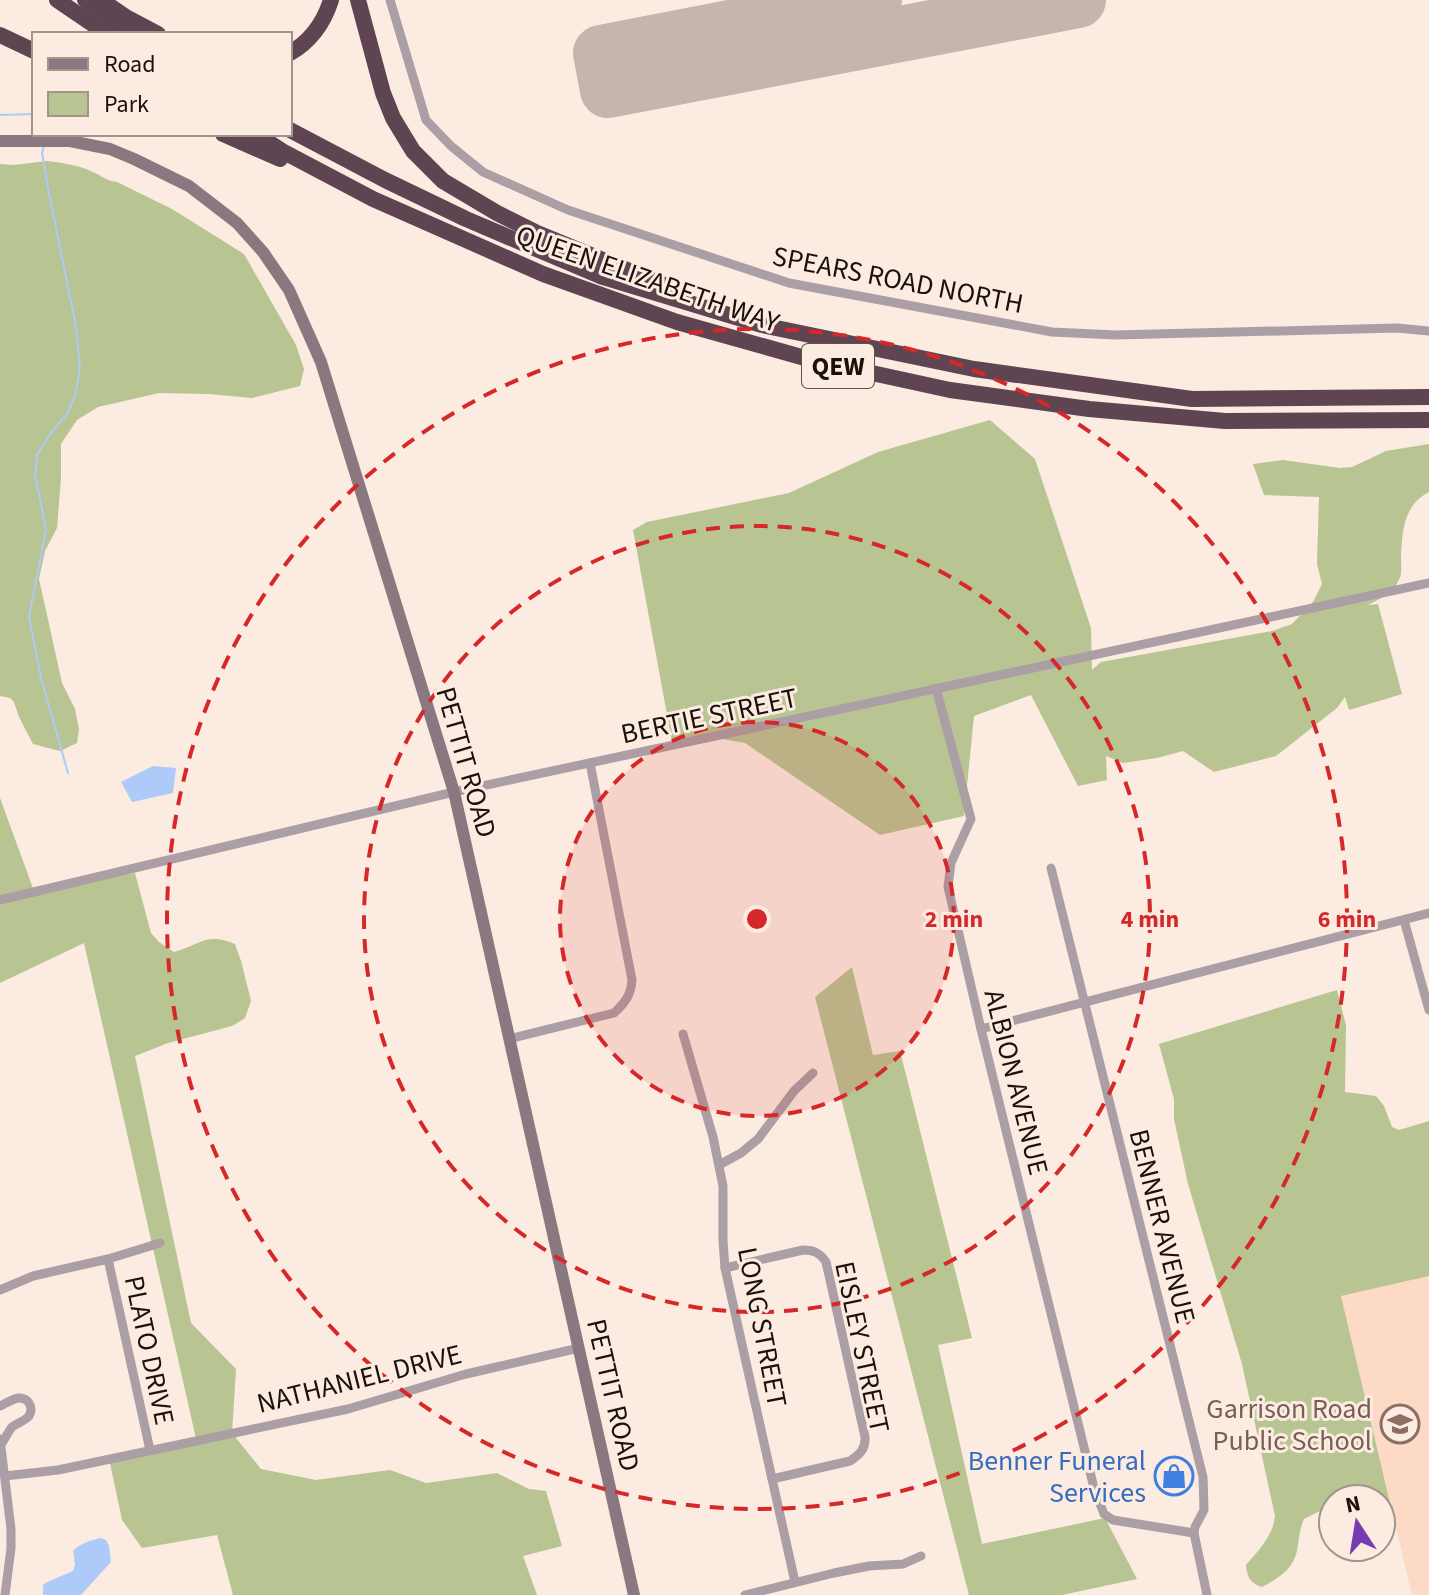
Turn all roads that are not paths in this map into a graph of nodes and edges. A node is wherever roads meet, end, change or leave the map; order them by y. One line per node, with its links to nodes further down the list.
1 (57, 0): 7 (highway)
2 (85, 0): 8 (highway)
3 (101, 0): 9 (highway)
4 (331, 0): 12 (highway)
5 (358, 0): 18 (highway)
6 (390, 0): 19 (street, SPEARS ROAD NORTH)
7 (104, 32)
8 (130, 32)
9 (154, 32)
10 (0, 35): 11 (highway)
11 (32, 50)
12 (292, 51)
13 (292, 131): 18 (highway, QUEEN ELIZABETH WAY / QEW)
14 (228, 136): 17 (highway)
15 (259, 136): 17 (highway, QUEEN ELIZABETH WAY / QEW)
16 (0, 141): 25 (street, PETTIT ROAD)
17 (373, 199): 21 (highway, QUEEN ELIZABETH WAY / QEW)
18 (762, 325): 20 (highway, QUEEN ELIZABETH WAY / QEW)
19 (1429, 331)
20 (1429, 397)
21 (1429, 420)
22 (1429, 583): 23 (street, BERTIE STREET)
23 (936, 688): 24 (street, BERTIE STREET); 32 (street, ALBION AVENUE)
24 (590, 763): 25 (street, BERTIE STREET); 34 (street)
25 (454, 792): 27 (street, BERTIE STREET); 34 (street, PETTIT ROAD)
26 (1051, 868): 30 (street, BENNER AVENUE)
27 (0, 900)
28 (1429, 913): 29 (street)
29 (1404, 920): 30 (street); 31 (street)
30 (1085, 1002): 32 (street); 47 (street, BENNER AVENUE)
31 (1429, 1010)
32 (981, 1029): 47 (street, ALBION AVENUE)
33 (683, 1034): 36 (street, LONG STREET)
34 (509, 1039): 41 (street, PETTIT ROAD)
35 (813, 1073): 36 (street)
36 (719, 1165): 39 (street, LONG STREET)
37 (160, 1243): 38 (street)
38 (108, 1259): 40 (street); 44 (street, PLATO DRIVE)
39 (725, 1268): 46 (street, LONG STREET); 46 (street, EISLEY STREET)
40 (0, 1290)
41 (579, 1348): 44 (street, NATHANIEL DRIVE); 51 (street, PETTIT ROAD)
42 (0, 1406): 43 (street)
43 (1, 1441): 45 (street)
44 (150, 1450): 45 (street, NATHANIEL DRIVE)
45 (5, 1476): 50 (street)
46 (772, 1479): 49 (street, LONG STREET)
47 (1194, 1533): 53 (street, BENNER AVENUE)
48 (921, 1556): 49 (street)
49 (795, 1582): 52 (street)
50 (5, 1595)
51 (634, 1595)
52 (745, 1595)
53 (1207, 1595)

